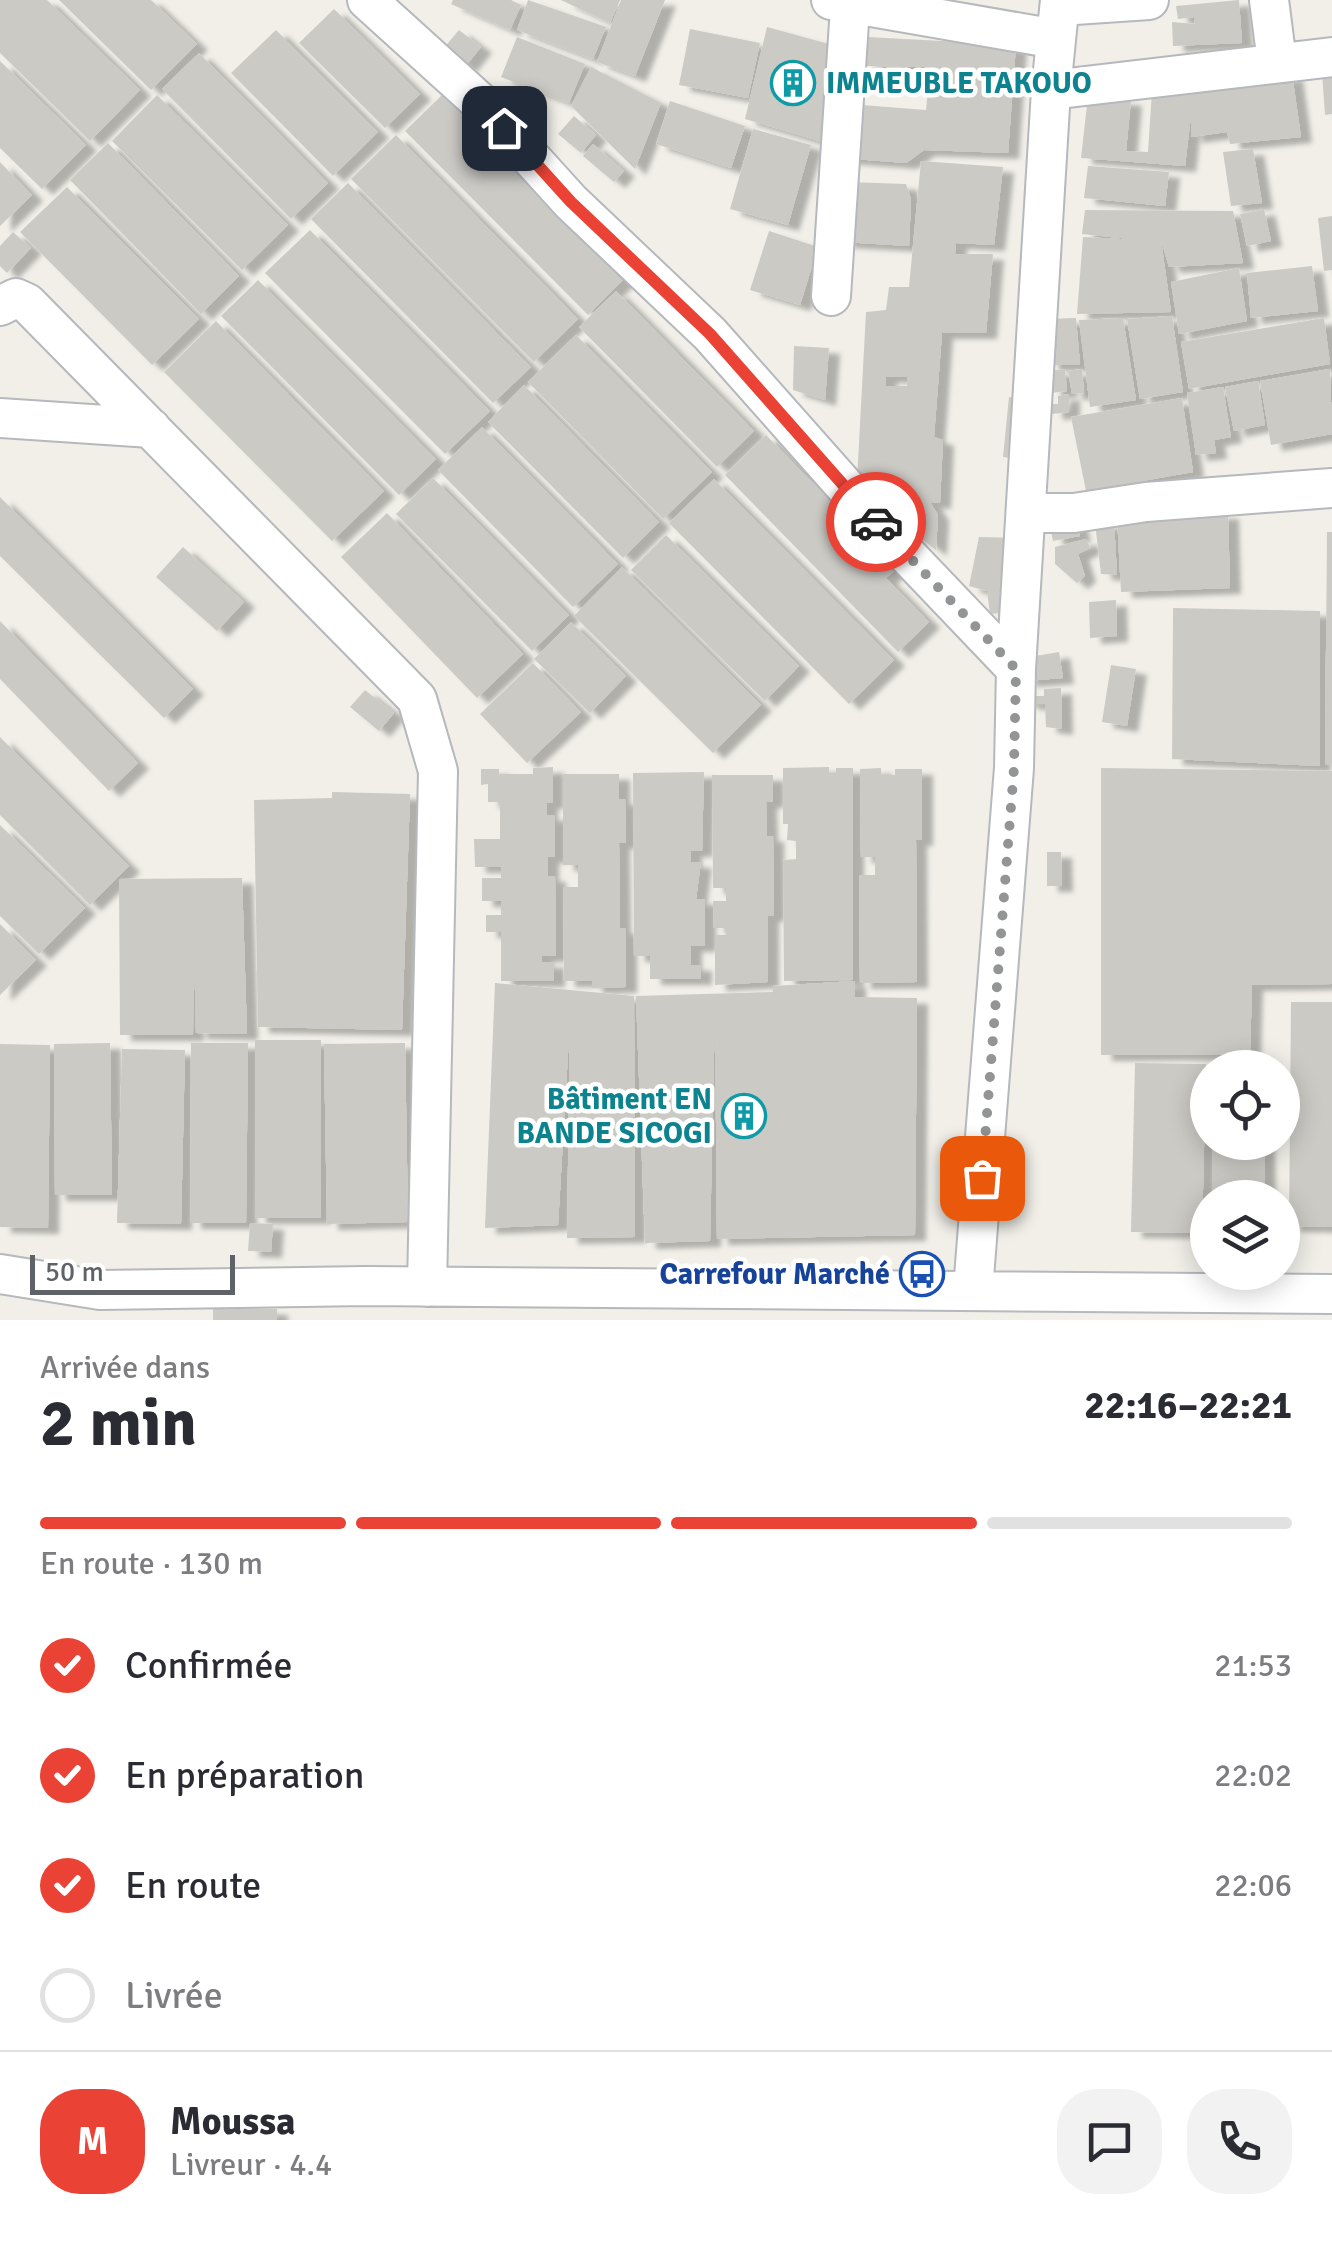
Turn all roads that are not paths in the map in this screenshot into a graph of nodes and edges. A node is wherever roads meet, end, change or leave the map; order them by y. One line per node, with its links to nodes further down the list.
1 (367, 0): 15 (street)
2 (1148, 0): 5 (street)
3 (1270, 0): 7 (street)
4 (841, 3): 5 (street); 9 (street)
5 (1059, 15): 8 (street)
6 (1332, 57): 7 (street)
7 (1277, 62): 8 (street)
8 (1050, 90): 14 (street)
9 (832, 296)
10 (0, 306): 12 (street)
11 (0, 418): 12 (street)
12 (151, 428): 17 (street)
13 (1332, 488): 14 (street)
14 (1026, 513): 15 (street)
15 (1016, 669): 18 (street)
16 (0, 1274): 20 (street)
17 (427, 1286): 18 (street); 20 (street)
18 (972, 1290): 21 (street)
19 (1332, 1294): 21 (street)
20 (100, 1305)
21 (1020, 1305)

